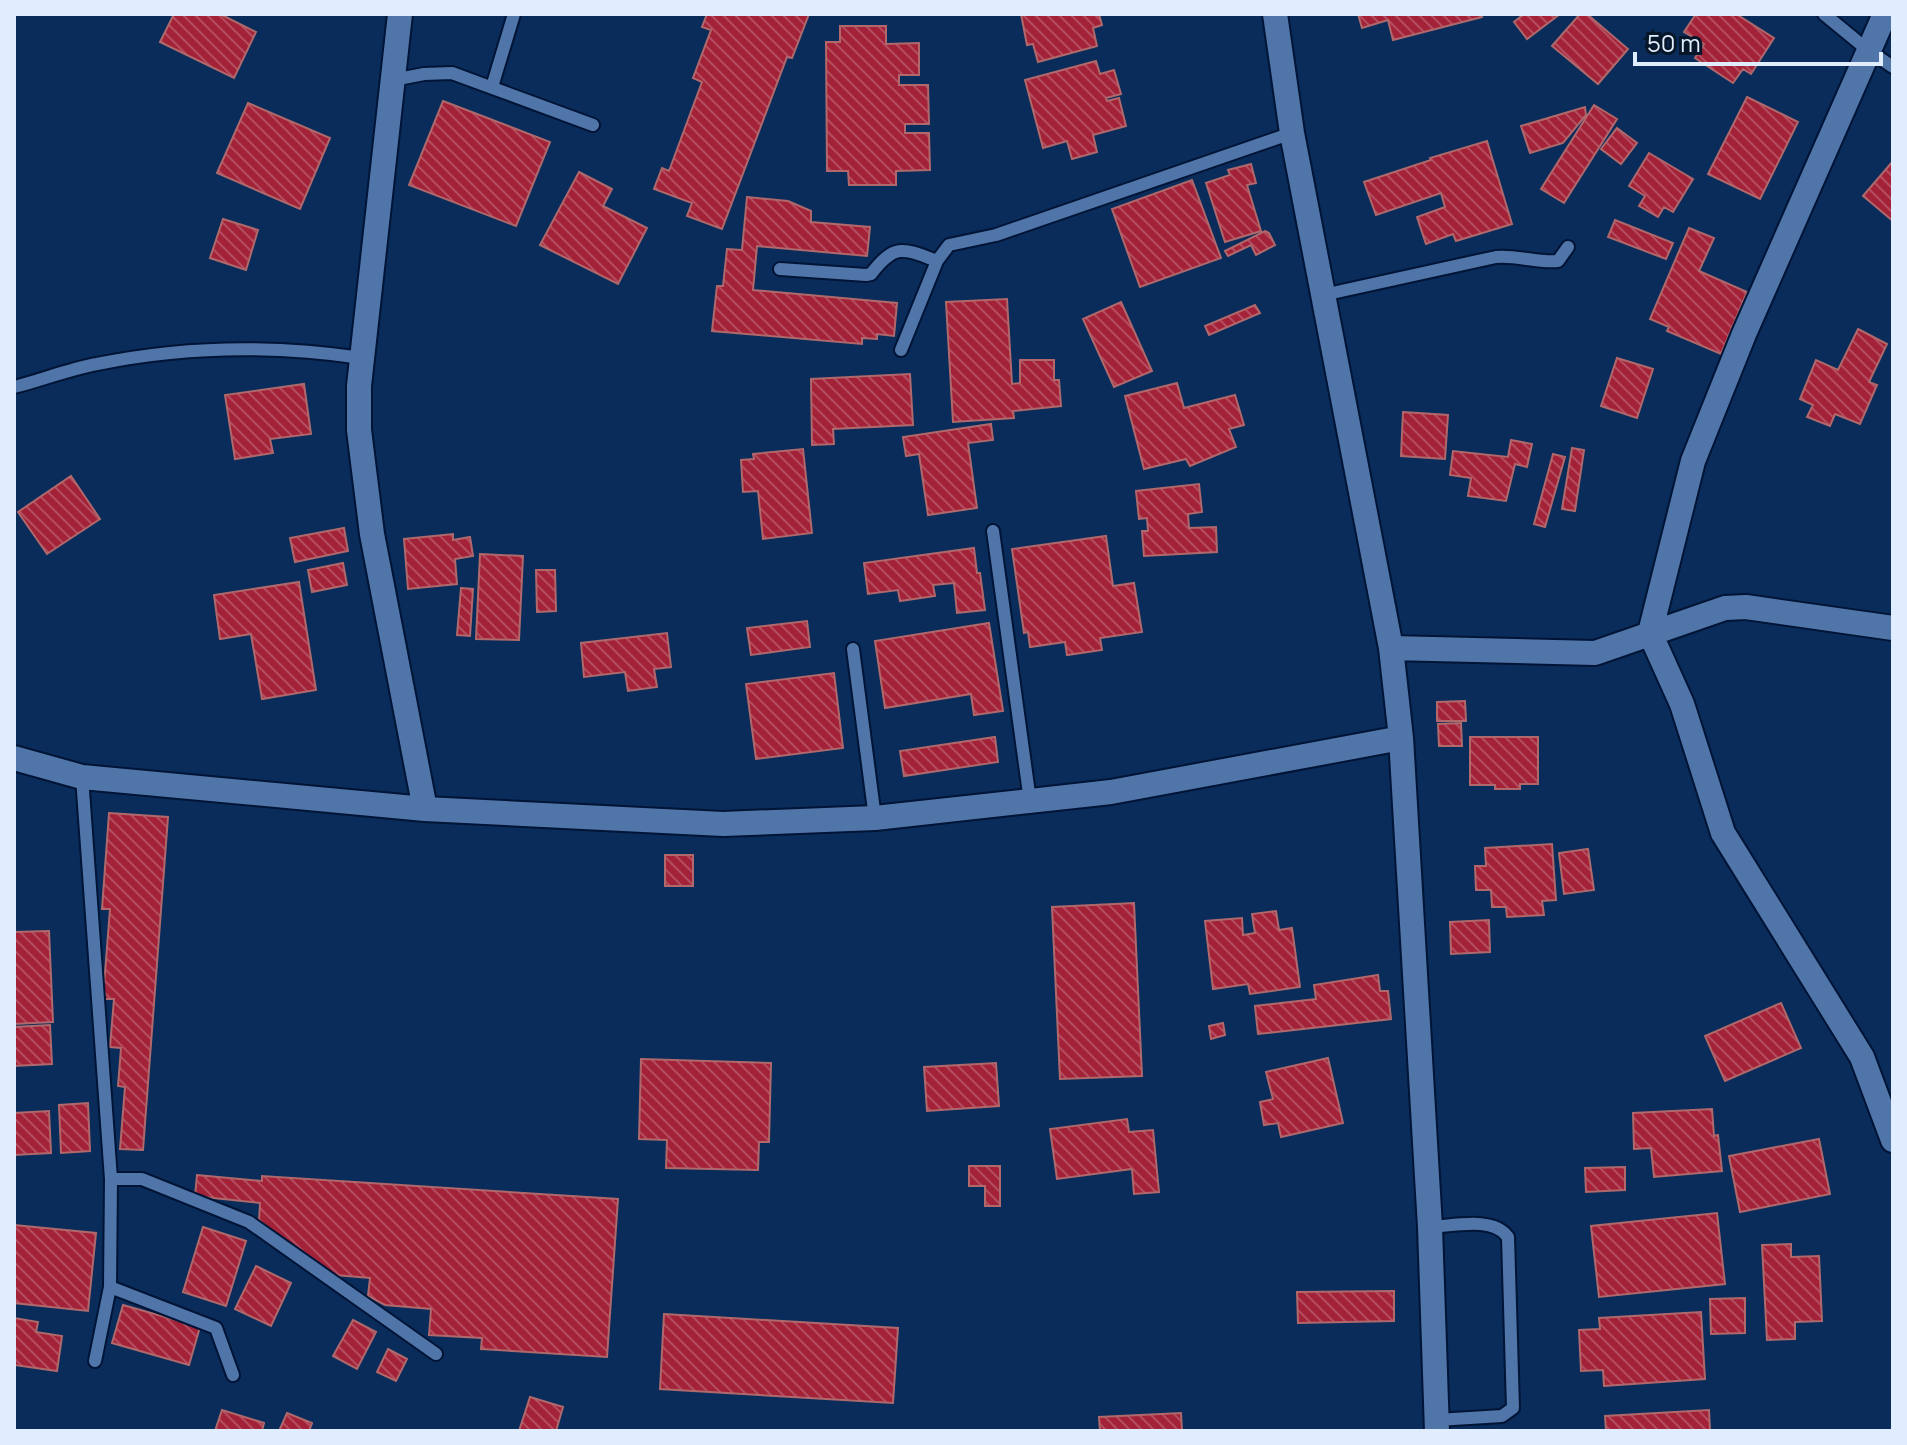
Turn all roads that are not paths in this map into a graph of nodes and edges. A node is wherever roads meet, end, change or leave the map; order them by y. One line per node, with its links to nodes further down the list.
1 (400, 14): 8 (street)
2 (514, 14): 9 (lane)
3 (1275, 14): 11 (street)
4 (1824, 14): 6 (lane)
5 (1885, 14): 6 (street)
6 (1869, 51): 7 (lane); 21 (street)
7 (1893, 67)
8 (393, 80): 9 (lane); 17 (street)
9 (492, 87): 10 (lane)
10 (593, 125)
11 (1292, 133): 13 (lane); 15 (street)
12 (1568, 247): 15 (lane)
13 (937, 261): 14 (lane); 16 (lane)
14 (780, 269)
15 (1323, 295): 22 (street)
16 (901, 350)
17 (362, 358): 18 (lane); 28 (street)
18 (14, 387)
19 (993, 531): 27 (lane)
20 (1893, 628): 21 (street)
21 (1650, 633): 22 (street); 30 (street)
22 (1391, 648): 24 (street)
23 (853, 649): 29 (lane)
24 (1401, 738): 27 (street); 32 (street)
25 (14, 758): 26 (street)
26 (82, 777): 28 (street); 31 (lane)
27 (1030, 801): 29 (street)
28 (425, 809): 29 (street)
29 (875, 818)
30 (1893, 1140)
31 (111, 1179): 33 (lane); 34 (lane)
32 (1430, 1227): 37 (street); 37 (lane)
33 (110, 1287): 35 (lane); 36 (lane)
34 (436, 1354)
35 (95, 1361)
36 (233, 1375)
37 (1437, 1426)

